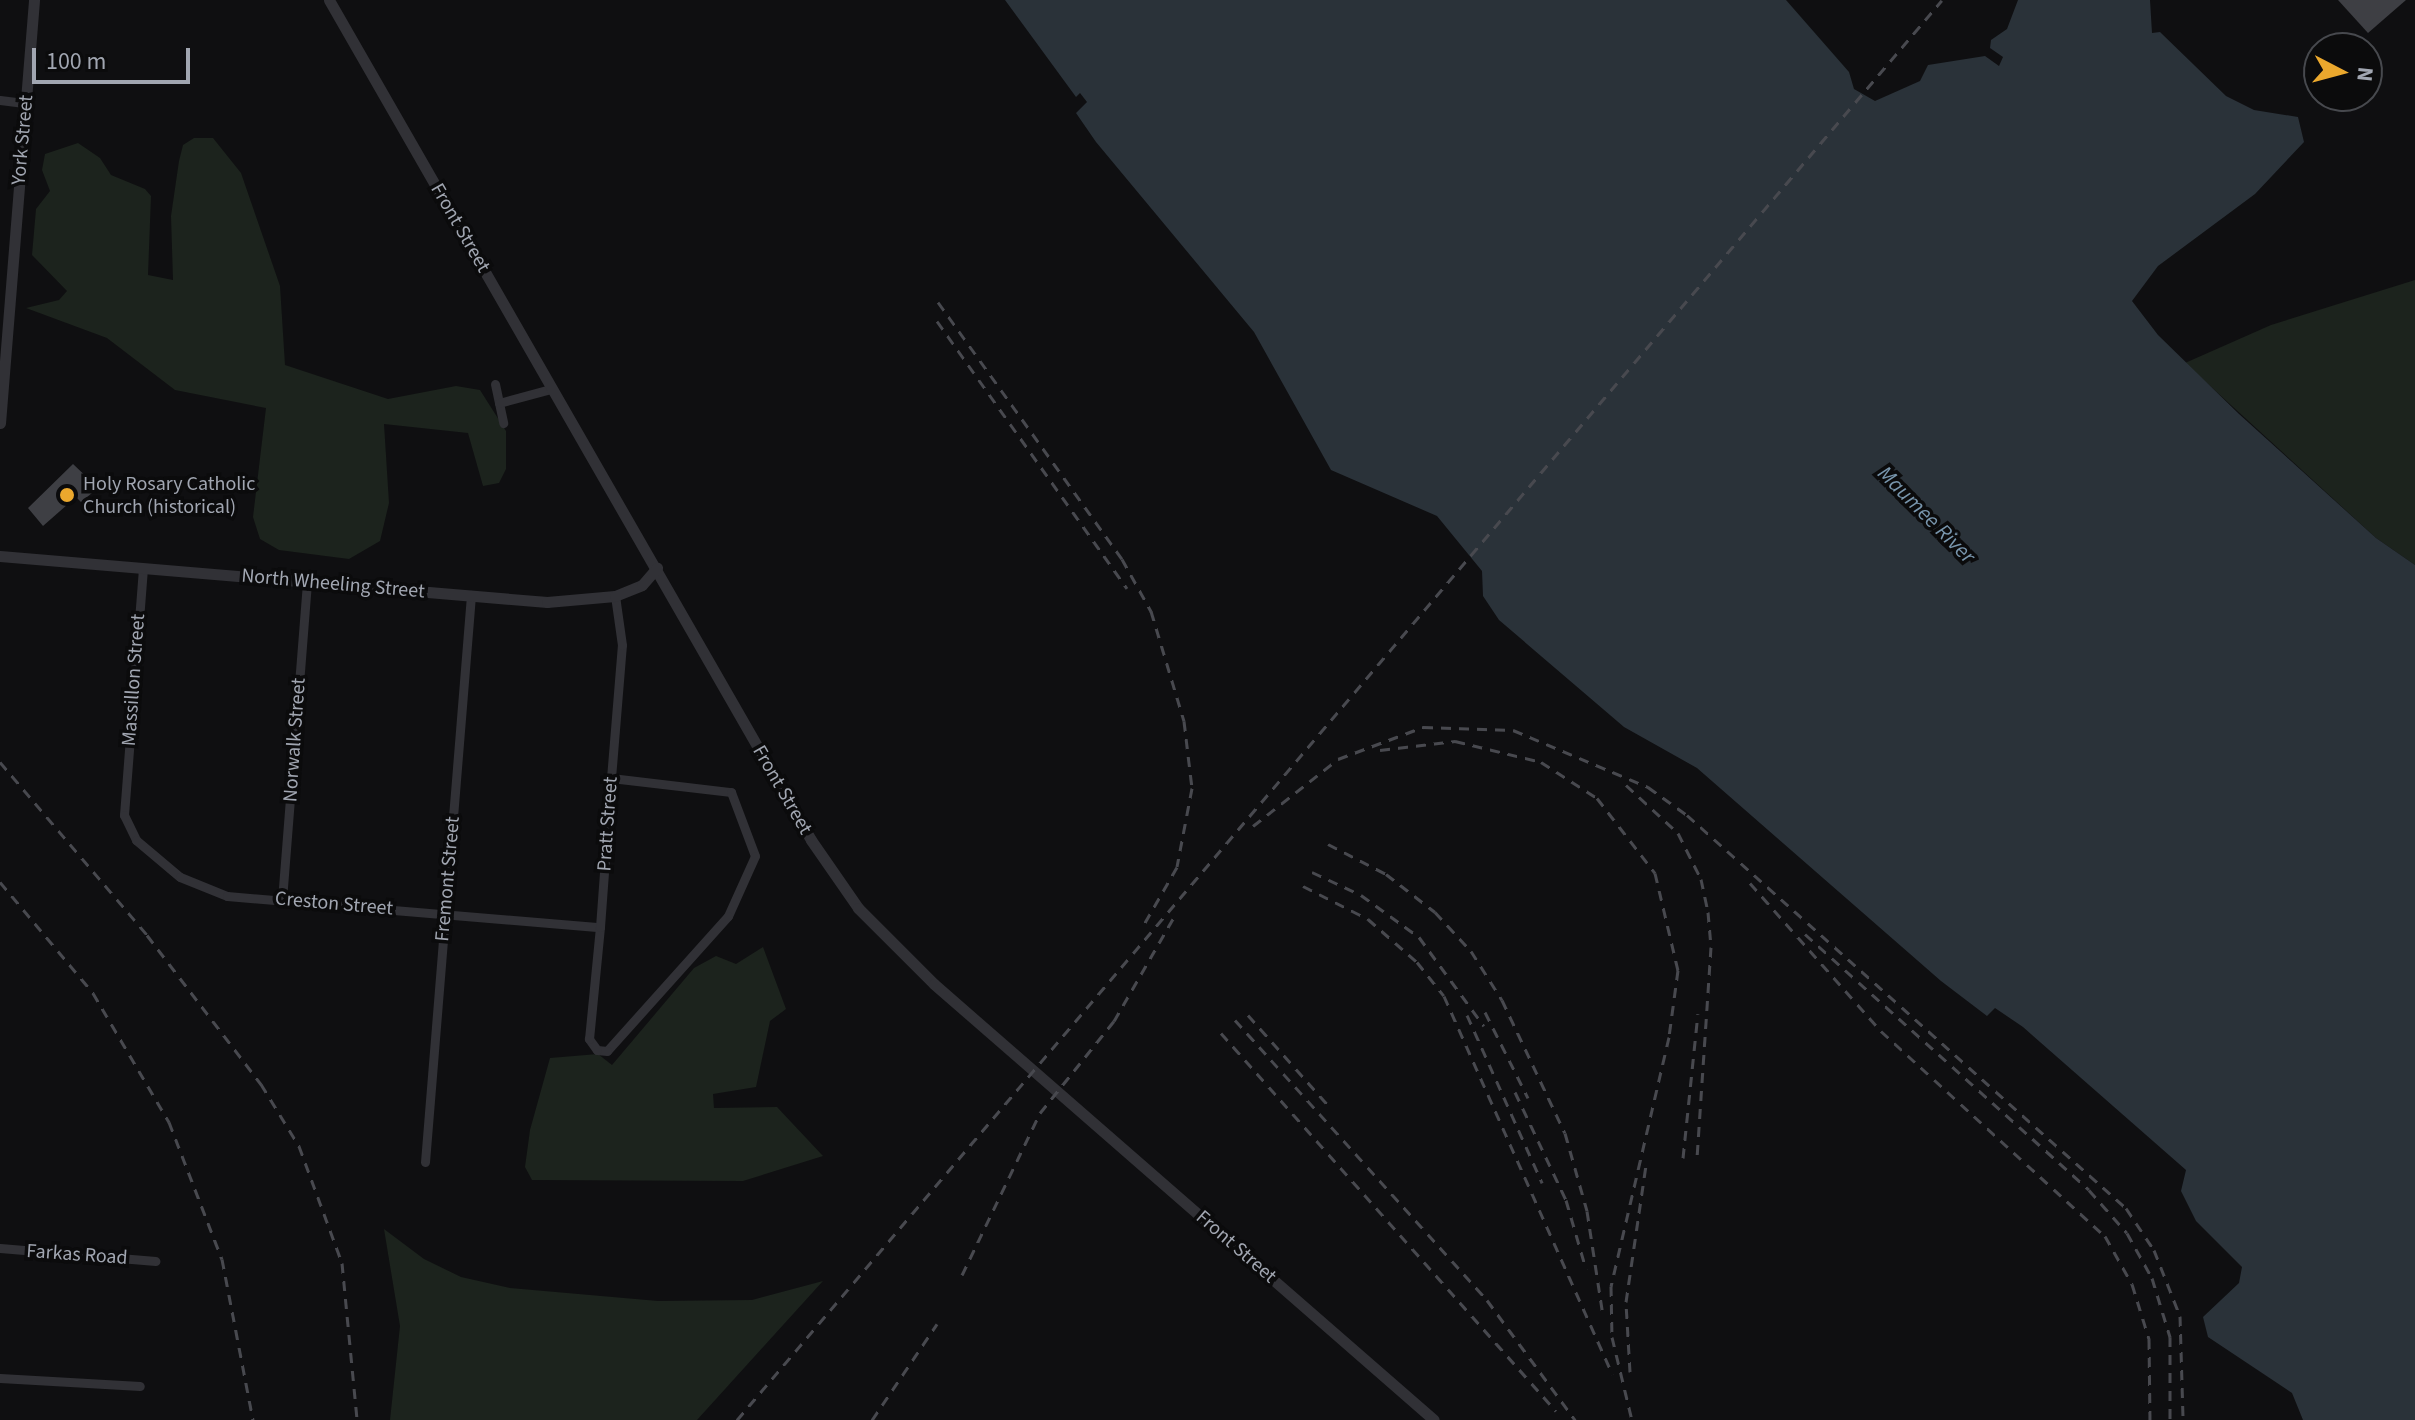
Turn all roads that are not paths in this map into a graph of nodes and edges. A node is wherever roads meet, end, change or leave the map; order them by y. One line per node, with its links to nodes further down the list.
1 (34, 0): 4 (street, York Street)
2 (329, 0): 6 (street, Front Street)
3 (0, 100): 4 (street)
4 (26, 103): 8 (street, York Street)
5 (495, 384): 7 (street)
6 (551, 389): 7 (street); 12 (street, Front Street)
7 (499, 403): 9 (street)
8 (0, 423)
9 (503, 423)
10 (0, 556): 11 (street, North Wheeling Street)
11 (143, 568): 13 (street, North Wheeling Street); 17 (street, Massillon Street)
12 (657, 568): 15 (street, North Wheeling Street); 26 (street, Front Street)
13 (307, 581): 14 (street, North Wheeling Street); 18 (street, Norwalk Street)
14 (471, 595): 15 (street, North Wheeling Street); 19 (street, Fremont Street)
15 (615, 596): 16 (street, Pratt Street)
16 (611, 778): 20 (street, Pratt Street); 20 (street, Pratt Street)
17 (125, 791): 18 (street, Creston Street)
18 (282, 900): 19 (street, Creston Street)
19 (445, 913): 20 (street, Creston Street); 21 (street, Fremont Street)
20 (600, 927)
21 (425, 1162)
22 (0, 1248): 23 (street, Farkas Road)
23 (155, 1261)
24 (0, 1378): 25 (street)
25 (140, 1386)
26 (1434, 1420)

